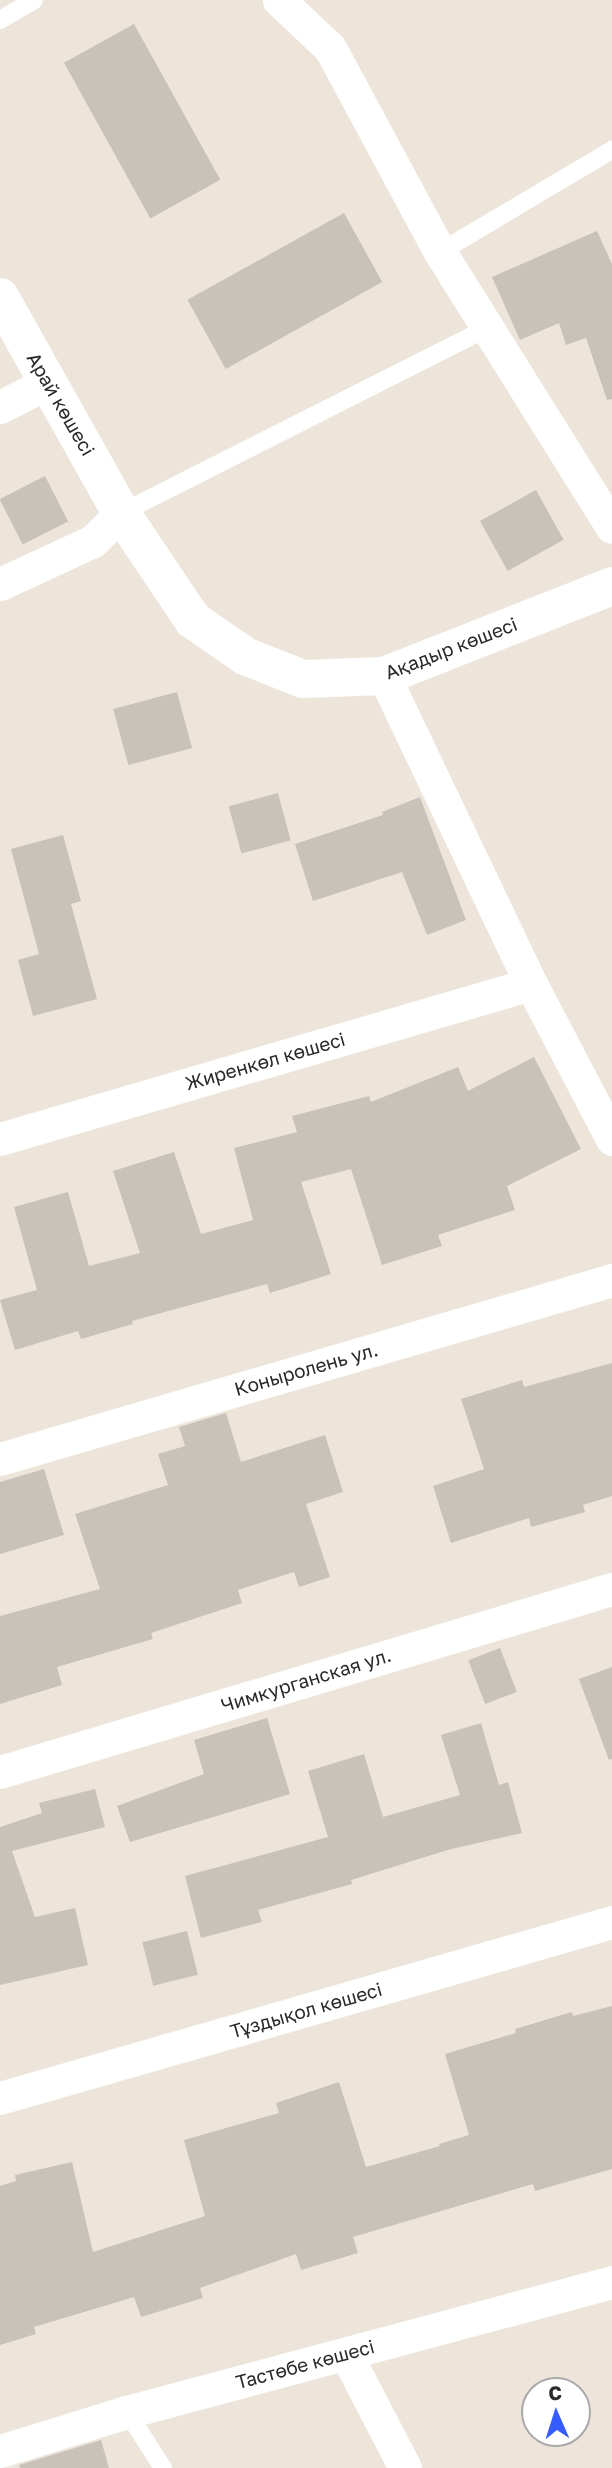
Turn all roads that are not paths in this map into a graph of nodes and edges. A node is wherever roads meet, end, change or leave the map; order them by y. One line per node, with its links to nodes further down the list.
1 (34, 0): 3 (lane)
2 (279, 0): 5 (street)
3 (0, 20)
4 (612, 149): 5 (lane)
5 (440, 252): 7 (street)
6 (0, 297): 8 (street, Арай көшесі)
7 (488, 328): 10 (lane); 11 (street)
8 (49, 382): 9 (street); 10 (street, Арай көшесі)
9 (0, 407)
10 (121, 513): 12 (street); 14 (street, Ақадыр көшесі)
11 (612, 527)
12 (0, 584)
13 (612, 586): 14 (street, Ақадыр көшесі)
14 (384, 676): 15 (street)
15 (531, 984): 16 (street, Жиренкөл көшесі); 17 (street)
16 (0, 1139)
17 (612, 1139)
18 (612, 1280): 19 (street, Коныролень ул.)
19 (0, 1459)
20 (612, 1589): 21 (street, Чимкурганская ул.)
21 (0, 1772)
22 (612, 1922): 23 (street, Тұздықол көшесі)
23 (0, 2098)
24 (612, 2282): 25 (street, Тастөбе көшесі)
25 (346, 2354): 26 (street, Тастөбе көшесі); 29 (street)
26 (127, 2412): 27 (street, Тастөбе көшесі); 28 (lane)
27 (0, 2451)
28 (163, 2468)
29 (405, 2468)

